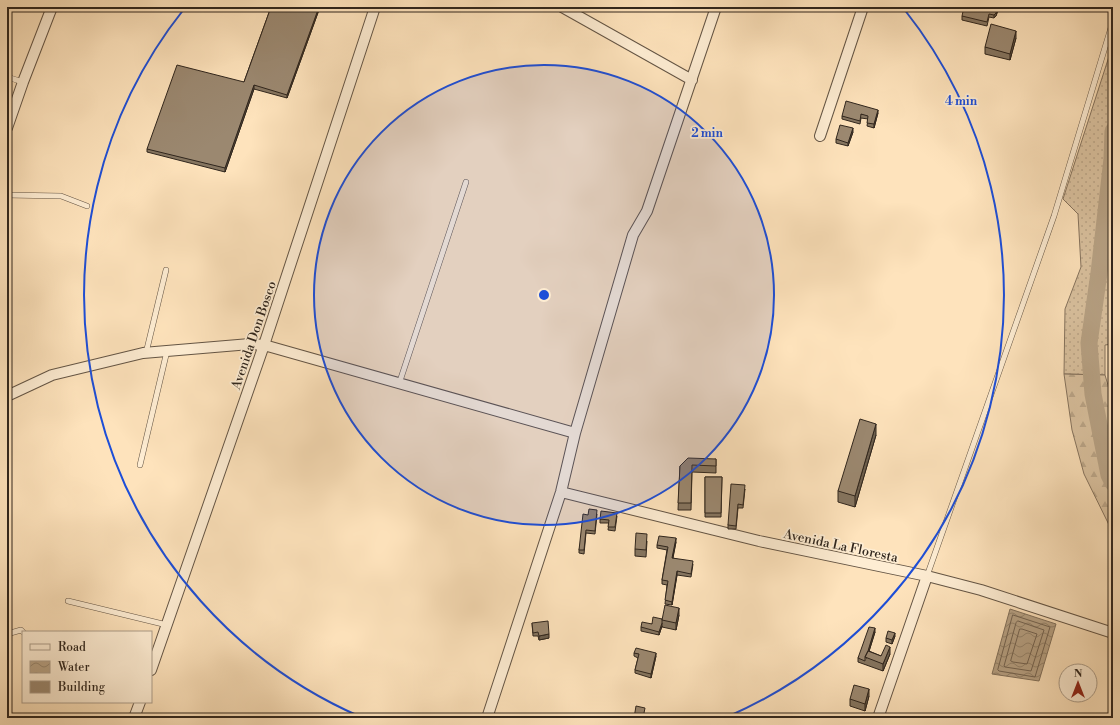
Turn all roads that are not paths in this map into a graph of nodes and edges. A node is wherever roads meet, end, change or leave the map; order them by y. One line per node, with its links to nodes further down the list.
1 (52, 7): 10 (street)
2 (375, 7): 17 (street, Avenida Don Bosco)
3 (562, 7): 9 (street)
4 (716, 7): 9 (street)
5 (863, 7): 12 (street)
6 (1113, 21): 7 (lane)
7 (1111, 33): 25 (lane)
8 (7, 77): 10 (lane)
9 (692, 80): 22 (street)
10 (23, 82): 11 (street)
11 (7, 128)
12 (820, 136)
13 (466, 182): 20 (lane)
14 (7, 195): 15 (lane)
15 (87, 206)
16 (166, 270): 19 (lane)
17 (264, 345): 18 (street); 20 (street); 27 (street, Avenida Don Bosco)
18 (167, 351): 19 (street); 23 (lane)
19 (146, 353): 21 (street)
20 (399, 384): 22 (street)
21 (7, 396)
22 (575, 433): 24 (street)
23 (140, 465)
24 (561, 492): 25 (street, Avenida La Floresta); 34 (street)
25 (927, 576): 29 (street, Avenida La Floresta); 35 (street)
26 (68, 601): 27 (lane)
27 (167, 625): 31 (street, Avenida Don Bosco)
28 (22, 631): 30 (lane)
29 (1113, 633)
30 (7, 634)
31 (152, 667)
32 (140, 703): 33 (street)
33 (134, 718)
34 (487, 718)
35 (878, 718)

